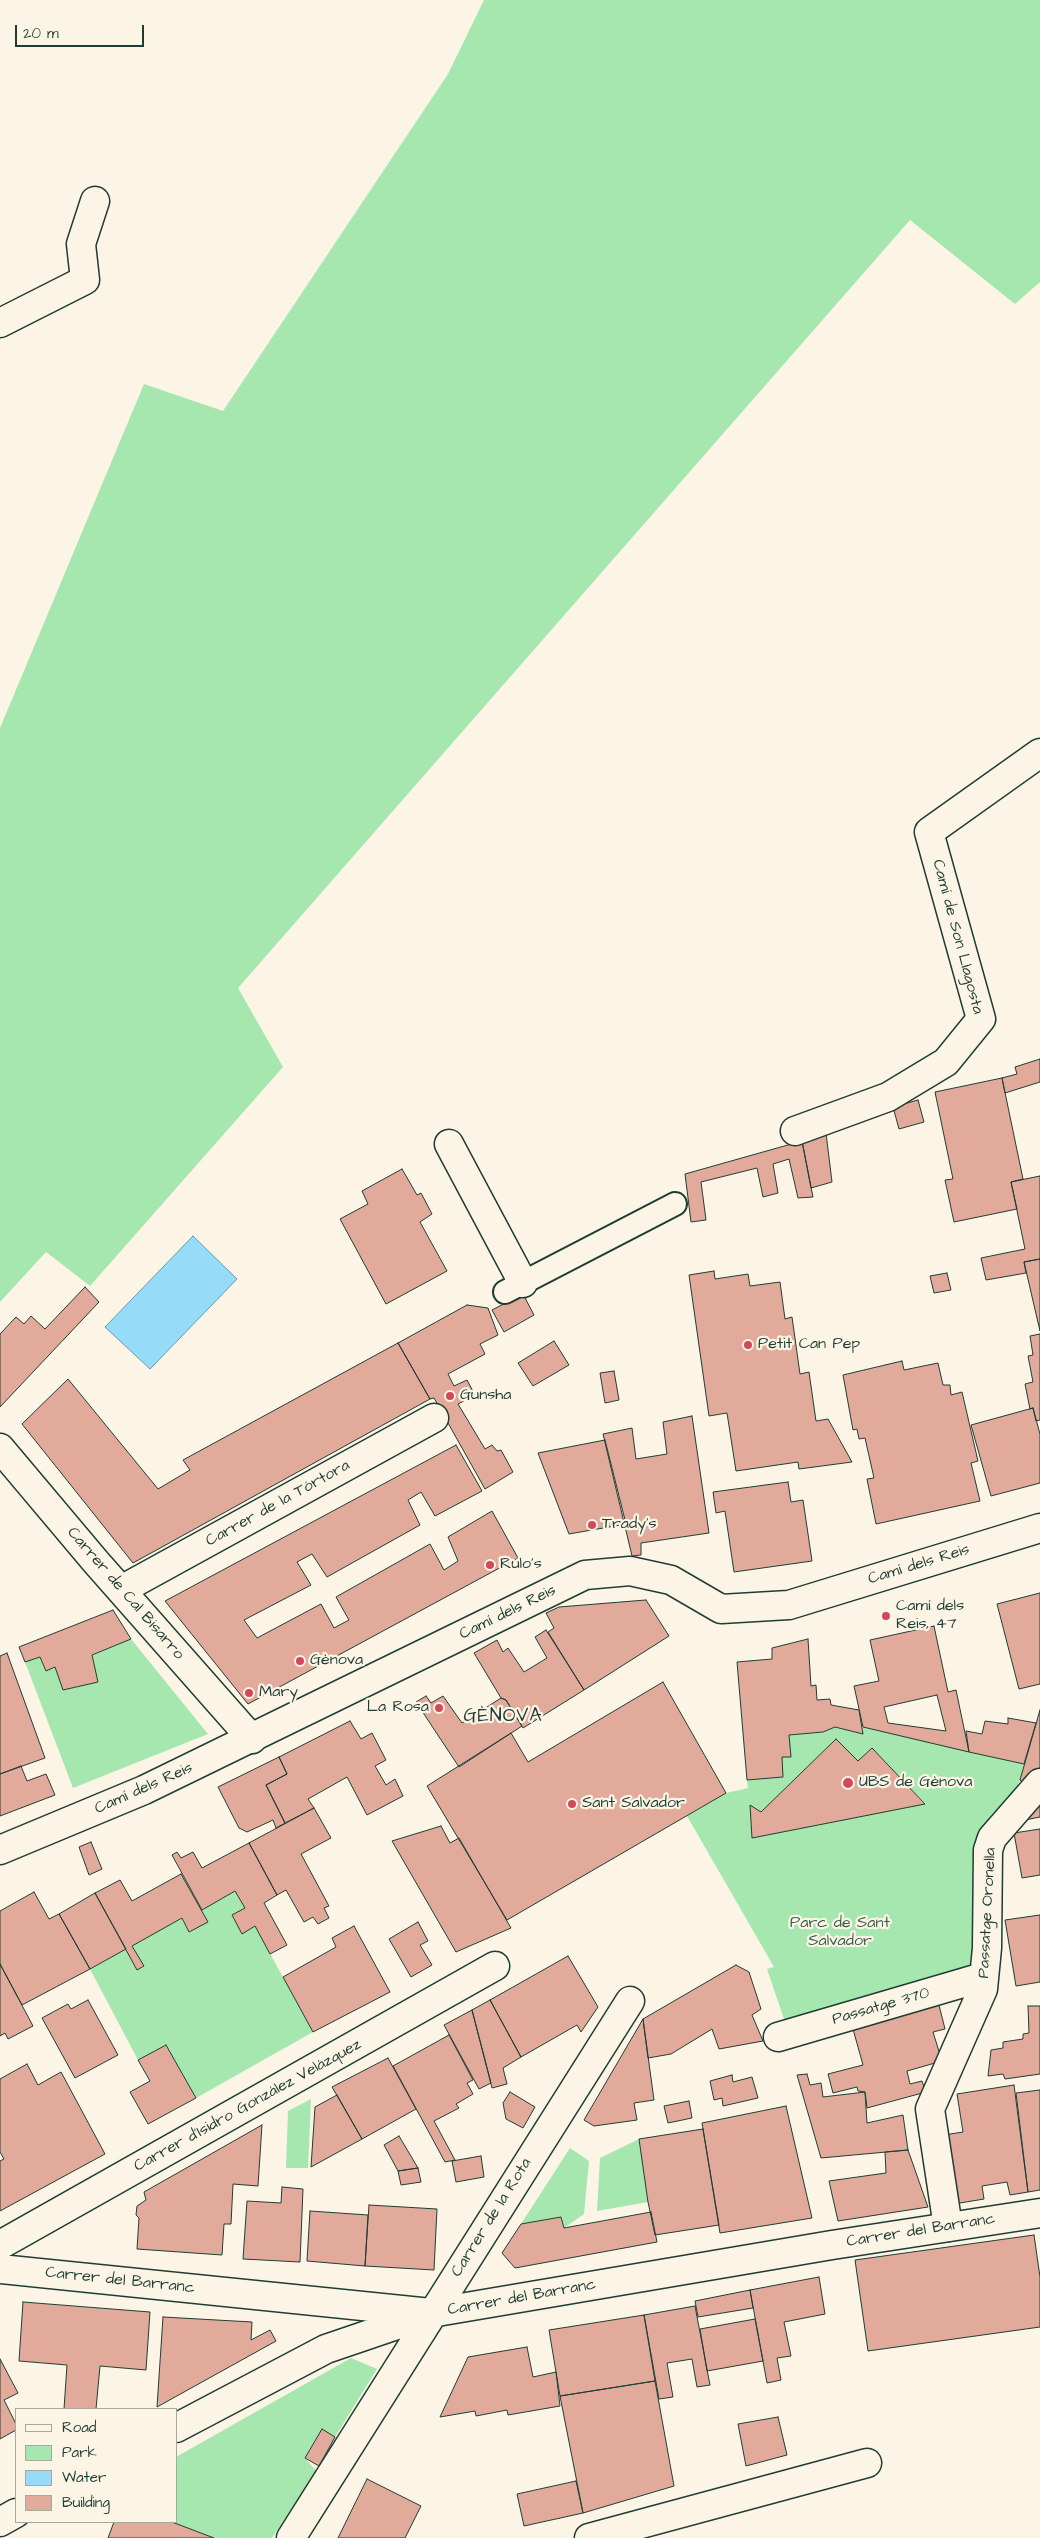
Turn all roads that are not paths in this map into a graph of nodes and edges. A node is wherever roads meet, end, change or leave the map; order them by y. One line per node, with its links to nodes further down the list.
1 (95, 200): 2 (street)
2 (0, 323)
3 (1040, 753): 4 (street, Camí de Son Llagosta)
4 (795, 1131)
5 (449, 1144): 7 (street)
6 (675, 1204): 7 (lane)
7 (514, 1288)
8 (434, 1418): 11 (street, Carrer de la Tórtora)
9 (0, 1448): 11 (street, Carrer de Cal Bisarro)
10 (1040, 1528): 12 (street, Camí dels Reis)
11 (121, 1590): 12 (street, Carrer de Cal Bisarro)
12 (252, 1739): 14 (street, Camí dels Reis)
13 (1040, 1783): 16 (street, Passatge Oronella)
14 (0, 1850)
15 (495, 1966): 21 (street, Carrer d'Isidro González Velázquez)
16 (983, 1977): 18 (street, Passatge 370); 20 (street, Passatge Oronella)
17 (630, 2000): 23 (street, Carrer de la Rota)
18 (778, 2038)
19 (1040, 2213): 20 (street, Carrer del Barranc)
20 (948, 2227): 23 (street, Carrer del Barranc)
21 (0, 2245)
22 (0, 2269): 23 (street, Carrer del Barranc)
23 (432, 2313): 24 (street); 28 (street, Carrer de la Rota)
24 (178, 2427)
25 (868, 2463): 29 (street)
26 (15, 2514): 27 (street)
27 (0, 2522)
28 (291, 2538)
29 (589, 2538)

